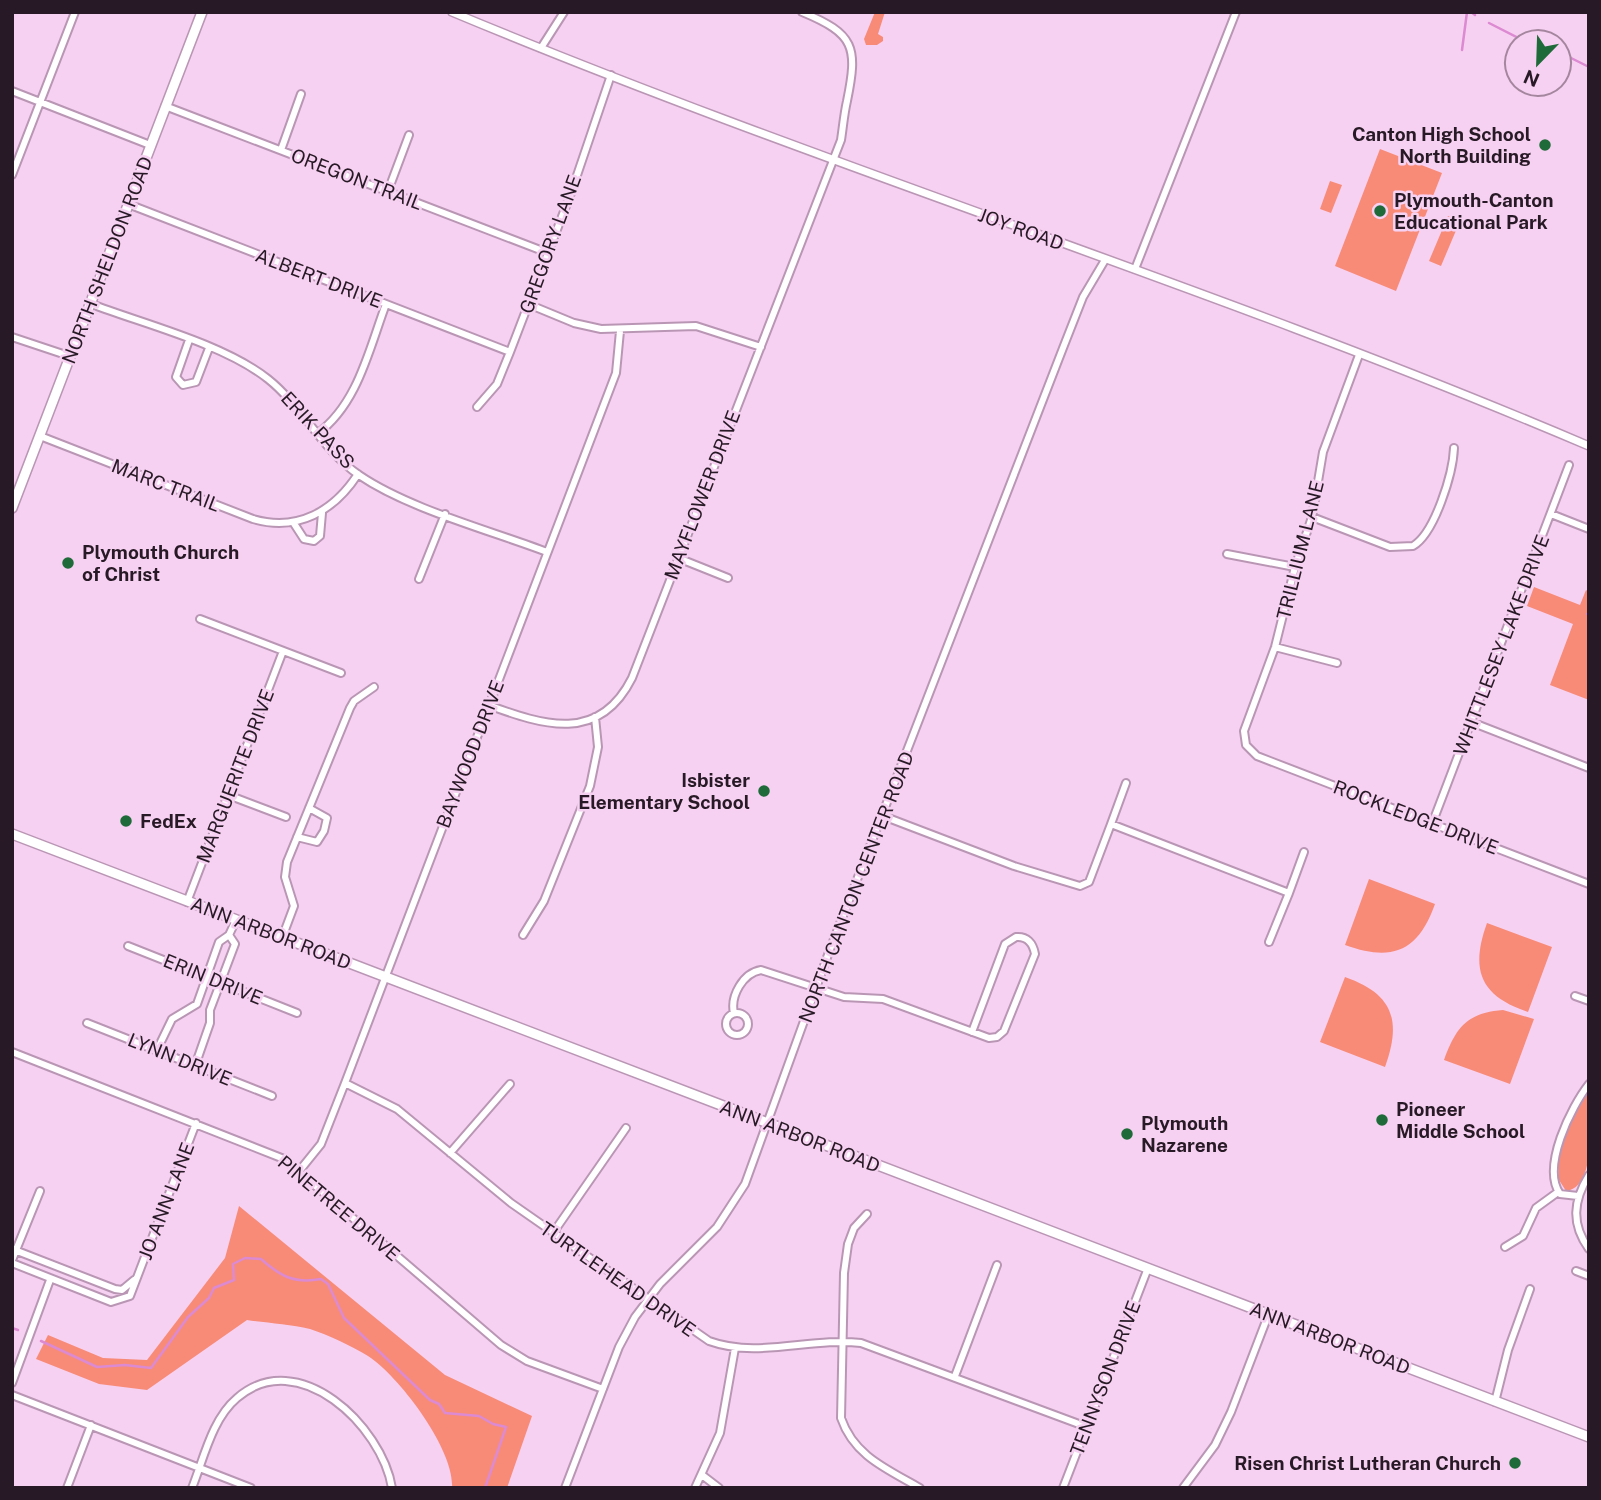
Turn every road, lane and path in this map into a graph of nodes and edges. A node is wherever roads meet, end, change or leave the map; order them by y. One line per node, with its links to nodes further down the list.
1 (75, 12): 11 (street)
2 (202, 12): 12 (main road, NORTH SHELDON ROAD)
3 (452, 12): 7 (street, JOY ROAD)
4 (564, 12): 7 (street)
5 (802, 12): 16 (street, MAYFLOWER DRIVE)
6 (1236, 12): 22 (street)
7 (541, 48): 8 (street, JOY ROAD)
8 (611, 75): 16 (street, JOY ROAD); 20 (street, GREGORY LANE)
9 (12, 91): 11 (street)
10 (301, 94): 15 (street)
11 (40, 102): 14 (street); 17 (street)
12 (165, 106): 14 (main road, NORTH SHELDON ROAD); 15 (street, OREGON TRAIL)
13 (409, 135): 18 (street)
14 (150, 145): 19 (main road, NORTH SHELDON ROAD)
15 (281, 150): 18 (street, OREGON TRAIL)
16 (833, 158): 21 (street, JOY ROAD); 29 (street, MAYFLOWER DRIVE)
17 (12, 175)
18 (388, 191): 20 (street, OREGON TRAIL)
19 (128, 204): 23 (main road, NORTH SHELDON ROAD); 24 (street, ALBERT DRIVE)
20 (548, 253): 25 (street, GREGORY LANE)
21 (1105, 260): 22 (street, JOY ROAD); 68 (street, NORTH CANTON CENTER ROAD)
22 (1135, 269): 32 (street, JOY ROAD)
23 (91, 304): 28 (street, ERIK PASS); 33 (main road, NORTH SHELDON ROAD)
24 (386, 304): 31 (street, ALBERT DRIVE); 35 (street)
25 (528, 304): 26 (street); 31 (street, GREGORY LANE)
26 (620, 331): 29 (street); 48 (street, BAYWOOD DRIVE)
27 (12, 337): 33 (street)
28 (189, 340): 30 (street, ERIK PASS); 30 (street)
29 (761, 347): 50 (street, MAYFLOWER DRIVE)
30 (209, 348): 35 (street, ERIK PASS)
31 (510, 352): 34 (street, GREGORY LANE)
32 (1359, 355): 37 (street, JOY ROAD); 45 (street, TRILLIUM LANE)
33 (69, 356): 36 (main road, NORTH SHELDON ROAD)
34 (477, 407)
35 (317, 434): 40 (street, ERIK PASS)
36 (40, 436): 41 (main road, NORTH SHELDON ROAD); 46 (street, MARC TRAIL)
37 (1589, 446)
38 (1454, 448): 45 (street)
39 (1569, 466): 44 (street, WHITTLESEY LAKE DRIVE)
40 (358, 474): 42 (street, MARC TRAIL); 43 (street, ERIK PASS)
41 (12, 508)
42 (322, 513): 46 (street, MARC TRAIL); 46 (street, MARC TRAIL)
43 (445, 514): 48 (street, ERIK PASS); 53 (street)
44 (1551, 514): 47 (street); 62 (street, WHITTLESEY LAKE DRIVE)
45 (1312, 517): 51 (street, TRILLIUM LANE)
46 (293, 522)
47 (1589, 529)
48 (547, 552): 60 (street, BAYWOOD DRIVE)
49 (1227, 554): 51 (street)
50 (678, 558): 52 (street); 61 (street, MAYFLOWER DRIVE)
51 (1295, 567): 55 (street, TRILLIUM LANE)
52 (728, 578)
53 (419, 579)
54 (200, 619): 56 (street)
55 (1275, 647): 57 (street); 63 (street, TRILLIUM LANE)
56 (283, 651): 58 (street); 66 (street, MARGUERITE DRIVE)
57 (1337, 663)
58 (341, 673)
59 (374, 687): 67 (street)
60 (488, 705): 61 (street, MAYFLOWER DRIVE); 85 (street, BAYWOOD DRIVE)
61 (595, 717): 80 (street)
62 (1471, 723): 64 (street); 71 (street, WHITTLESEY LAKE DRIVE)
63 (1246, 745): 71 (street, ROCKLEDGE DRIVE)
64 (1589, 768)
65 (1126, 783): 70 (street)
66 (228, 795): 69 (street); 77 (street, MARGUERITE DRIVE)
67 (309, 807): 73 (street); 73 (street)
68 (883, 816): 70 (street); 87 (street, NORTH CANTON CENTER ROAD)
69 (286, 817)
70 (1111, 824): 76 (street)
71 (1432, 824): 75 (street, ROCKLEDGE DRIVE)
72 (12, 834): 77 (main road, ANN ARBOR ROAD)
73 (297, 836): 81 (street)
74 (1304, 852): 76 (street)
75 (1589, 884)
76 (1289, 892): 82 (street)
77 (187, 902): 78 (main road, ANN ARBOR ROAD)
78 (236, 920): 79 (street); 81 (main road, ANN ARBOR ROAD)
79 (229, 935): 84 (street); 86 (street)
80 (523, 935)
81 (282, 938): 85 (main road, ANN ARBOR ROAD)
82 (1269, 942)
83 (128, 946): 84 (street, ERIN DRIVE)
84 (207, 977): 86 (street, ERIN DRIVE); 90 (street)
85 (385, 977): 99 (street, BAYWOOD DRIVE); 104 (main road, ANN ARBOR ROAD)
86 (221, 983): 91 (street); 92 (street, ERIN DRIVE)
87 (816, 989): 93 (street); 95 (street); 104 (street, NORTH CANTON CENTER ROAD)
88 (1575, 996): 89 (street)
89 (1589, 1001)
90 (197, 1004): 91 (street); 96 (street)
91 (210, 1010): 98 (street)
92 (297, 1013)
93 (734, 1013)
94 (87, 1023): 96 (street, LYNN DRIVE)
95 (972, 1032): 95 (street)
96 (157, 1050): 98 (street, LYNN DRIVE)
97 (12, 1052): 103 (street, PINETREE DRIVE)
98 (195, 1066): 102 (street, LYNN DRIVE)
99 (345, 1083): 106 (street, TURTLEHEAD DRIVE); 107 (street, BAYWOOD DRIVE)
100 (510, 1084): 106 (street)
101 (1589, 1084): 110 (street)
102 (272, 1096)
103 (196, 1123): 107 (street, PINETREE DRIVE); 123 (street, JO ANN LANE)
104 (768, 1124): 119 (main road, ANN ARBOR ROAD); 125 (street, NORTH CANTON CENTER ROAD)
105 (626, 1128): 113 (street)
106 (450, 1153): 113 (street, TURTLEHEAD DRIVE)
107 (300, 1170): 131 (street, PINETREE DRIVE)
108 (1589, 1175): 111 (street)
109 (40, 1191): 116 (street)
110 (1559, 1192): 111 (street); 114 (street)
111 (1578, 1196): 115 (street)
112 (867, 1214): 127 (street)
113 (554, 1233): 125 (street, TURTLEHEAD DRIVE)
114 (1505, 1247)
115 (1589, 1249)
116 (15, 1250): 117 (street); 123 (street)
117 (12, 1262): 122 (street, JO ANN LANE)
118 (997, 1265): 129 (street)
119 (1148, 1268): 126 (main road, ANN ARBOR ROAD); 135 (street, TENNYSON DRIVE)
120 (1576, 1271): 121 (street)
121 (1589, 1276)
122 (50, 1279): 123 (street, JO ANN LANE); 130 (street)
123 (135, 1279)
124 (1530, 1289): 133 (street)
125 (647, 1299): 128 (street, TURTLEHEAD DRIVE); 131 (street, NORTH CANTON CENTER ROAD)
126 (1269, 1313): 133 (main road, ANN ARBOR ROAD); 148 (street)
127 (842, 1340): 128 (street, TURTLEHEAD DRIVE); 129 (street, TURTLEHEAD DRIVE); 146 (street)
128 (735, 1348): 138 (street)
129 (955, 1376): 135 (street, TURTLEHEAD DRIVE)
130 (12, 1383)
131 (603, 1390): 143 (street, NORTH CANTON CENTER ROAD)
132 (12, 1395): 134 (street)
133 (1495, 1402): 136 (main road, ANN ARBOR ROAD)
134 (91, 1425): 137 (street); 139 (street)
135 (1087, 1427): 147 (street, TENNYSON DRIVE)
136 (1589, 1437)
137 (200, 1468): 140 (street); 141 (street); 142 (street)
138 (702, 1475): 144 (street); 145 (street)
139 (67, 1488)
140 (192, 1488)
141 (251, 1488)
142 (392, 1488)
143 (565, 1488)
144 (695, 1488)
145 (719, 1488)
146 (920, 1488)
147 (1063, 1488)
148 (1183, 1488)

